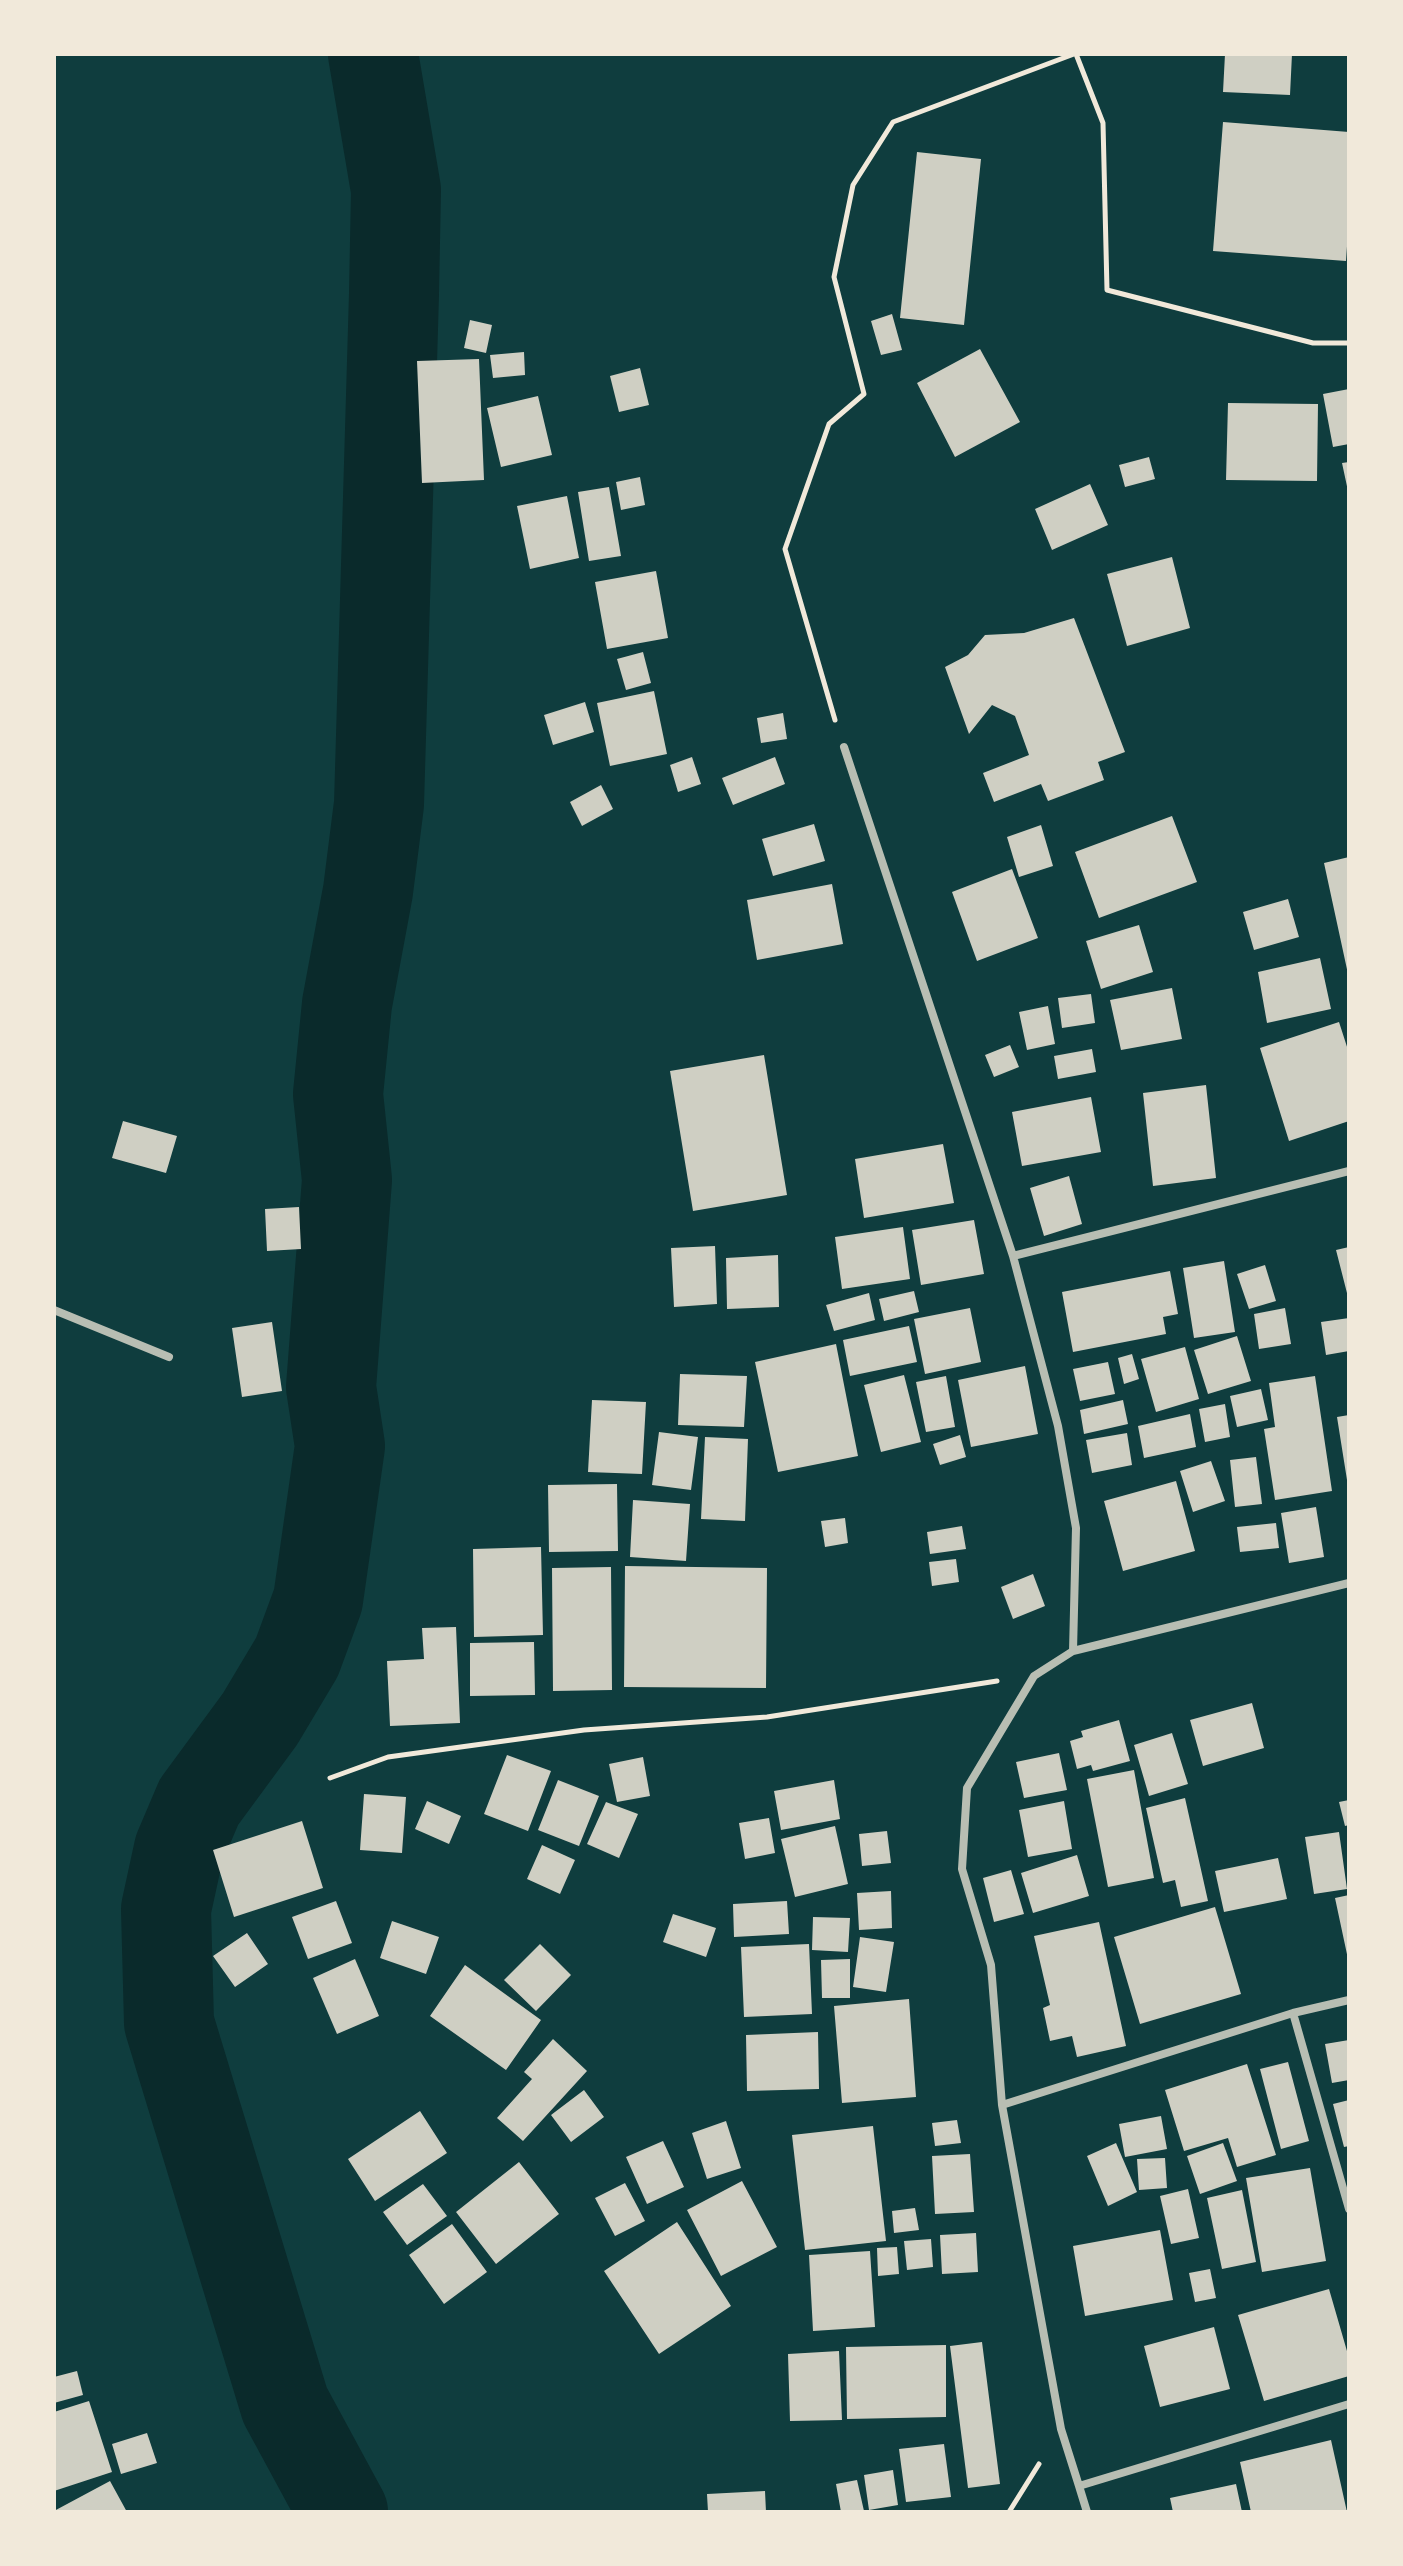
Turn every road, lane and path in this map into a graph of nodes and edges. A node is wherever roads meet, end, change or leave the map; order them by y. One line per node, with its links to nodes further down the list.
1 (1075, 54): 2 (path); 3 (path)
2 (1349, 343)
3 (844, 747): 5 (street)
4 (1349, 1171): 5 (street)
5 (1013, 1256): 9 (street)
6 (54, 1310): 7 (street)
7 (169, 1357)
8 (1349, 1583): 9 (street)
9 (1073, 1651): 10 (street)
10 (1034, 1676): 11 (path); 14 (street)
11 (330, 1778)
12 (1349, 2000): 13 (street)
13 (1293, 2013): 14 (street); 15 (street)
14 (1002, 2105): 17 (street)
15 (1349, 2209)
16 (1349, 2404): 18 (street)
17 (1061, 2429): 18 (street); 19 (path)
18 (1079, 2486): 20 (street)
19 (1009, 2512)
20 (1087, 2512)

